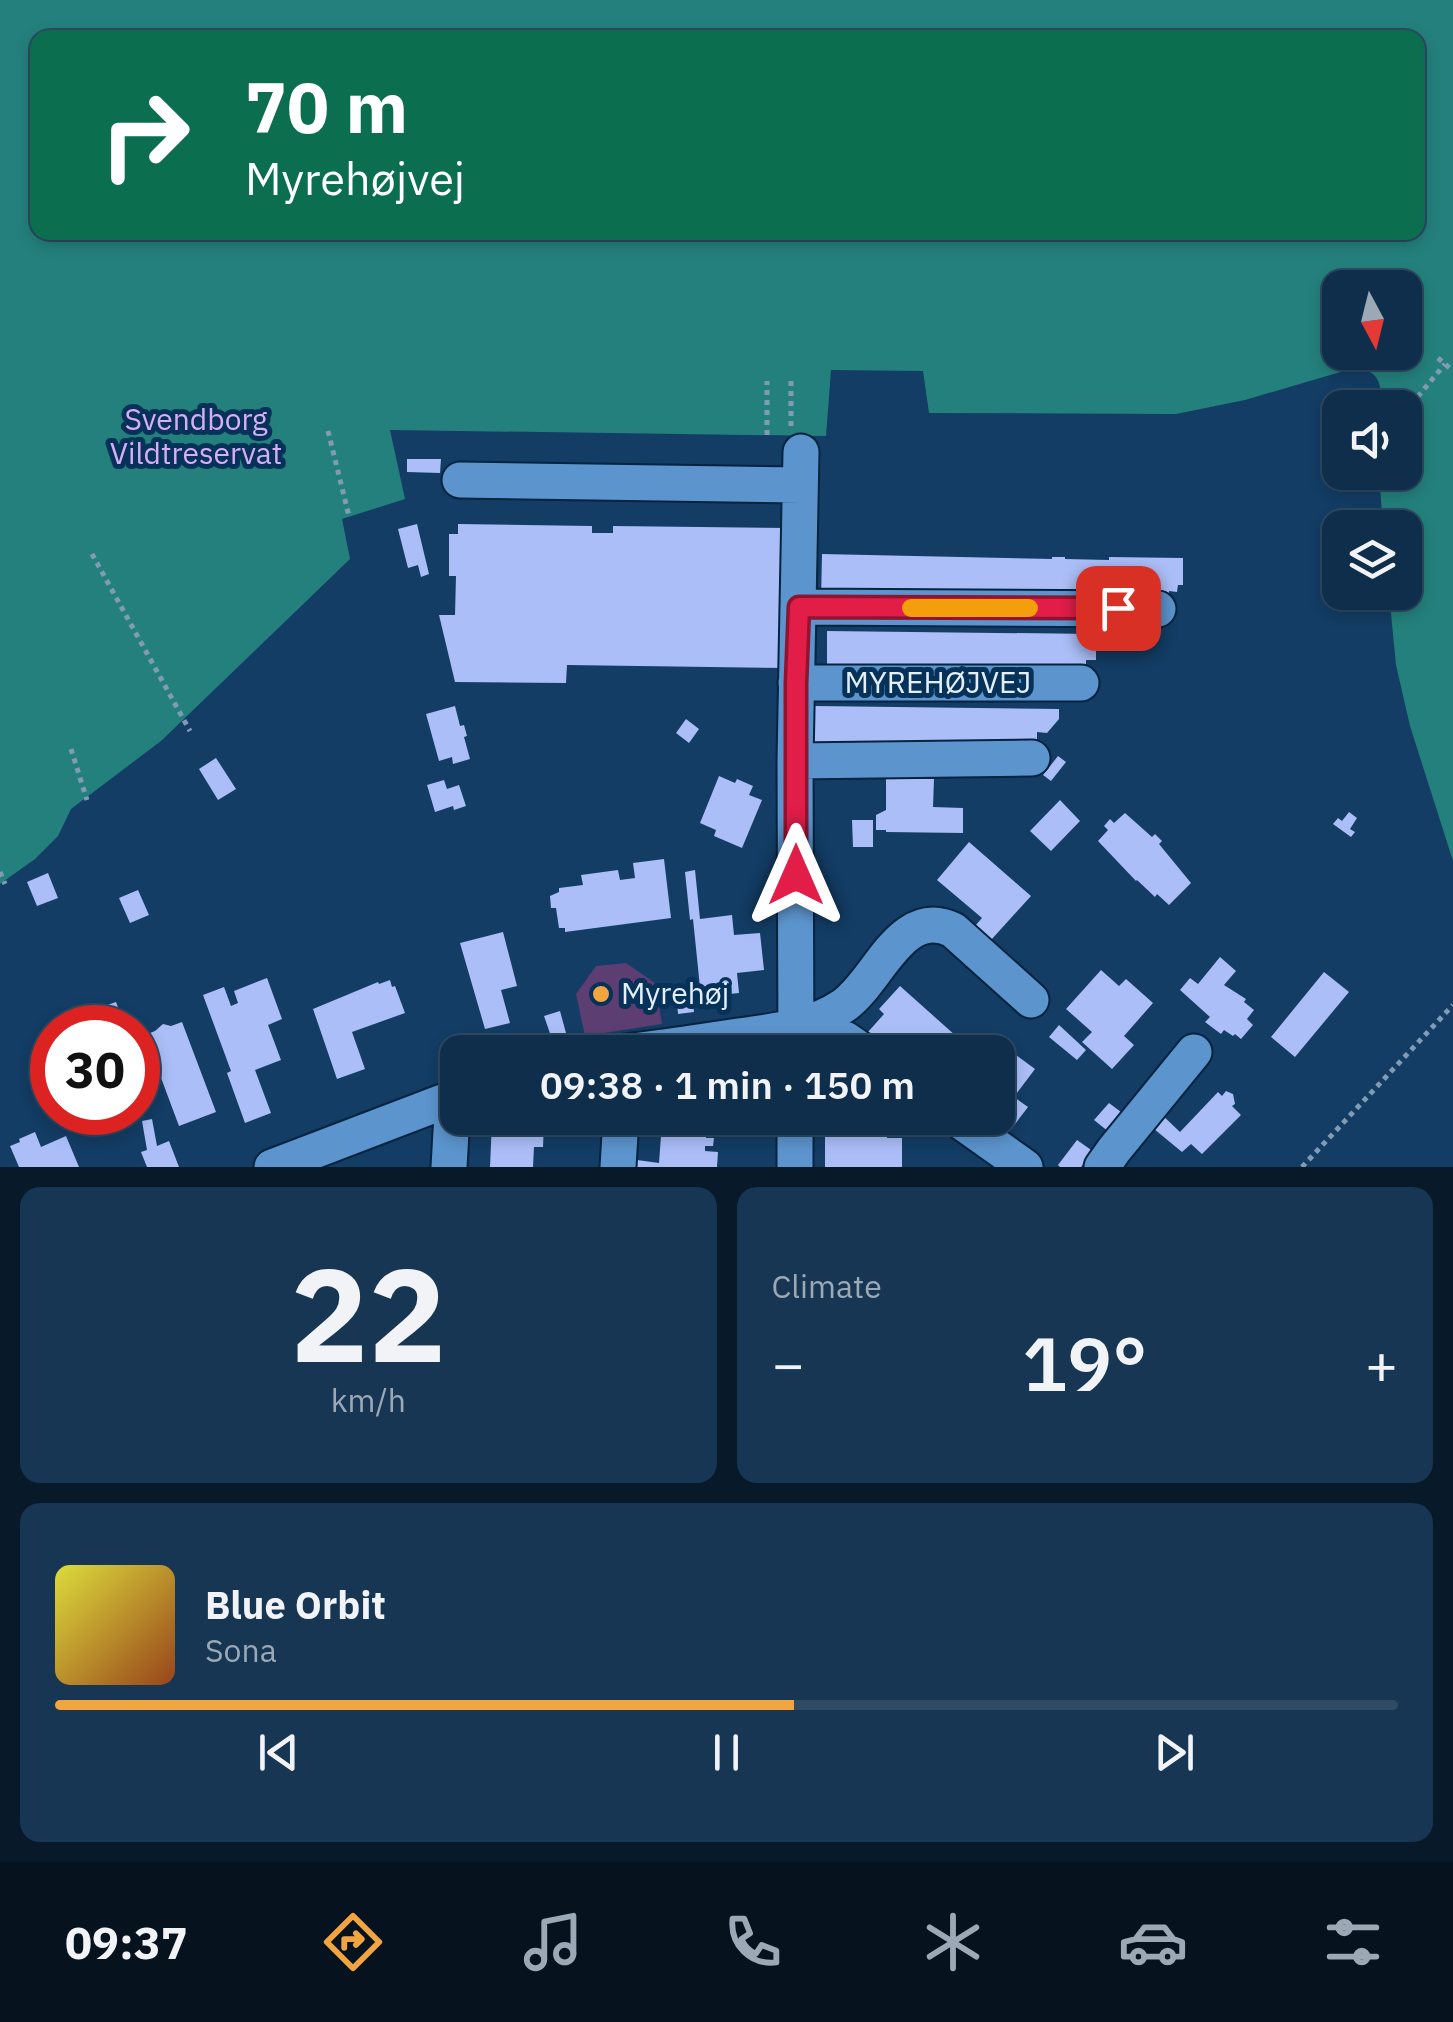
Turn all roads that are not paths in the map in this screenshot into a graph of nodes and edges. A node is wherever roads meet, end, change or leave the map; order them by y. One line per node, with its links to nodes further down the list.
1 (460, 480): 2 (street)
2 (799, 607): 3 (street); 4 (street)
3 (1158, 609)
4 (796, 683): 5 (street, MYREHØJVEJ); 7 (street)
5 (1082, 683)
6 (1032, 758): 7 (street)
7 (795, 761): 9 (street)
8 (1031, 1000): 10 (street)
9 (796, 1035)
10 (803, 1035)
11 (1194, 1052): 22 (street)
12 (440, 1102): 17 (street)
13 (452, 1135): 18 (street)
14 (620, 1135): 19 (street)
15 (795, 1135): 20 (street)
16 (980, 1135): 21 (street)
17 (272, 1167)
18 (449, 1167)
19 (618, 1167)
20 (794, 1167)
21 (1026, 1167)
22 (1102, 1167)

